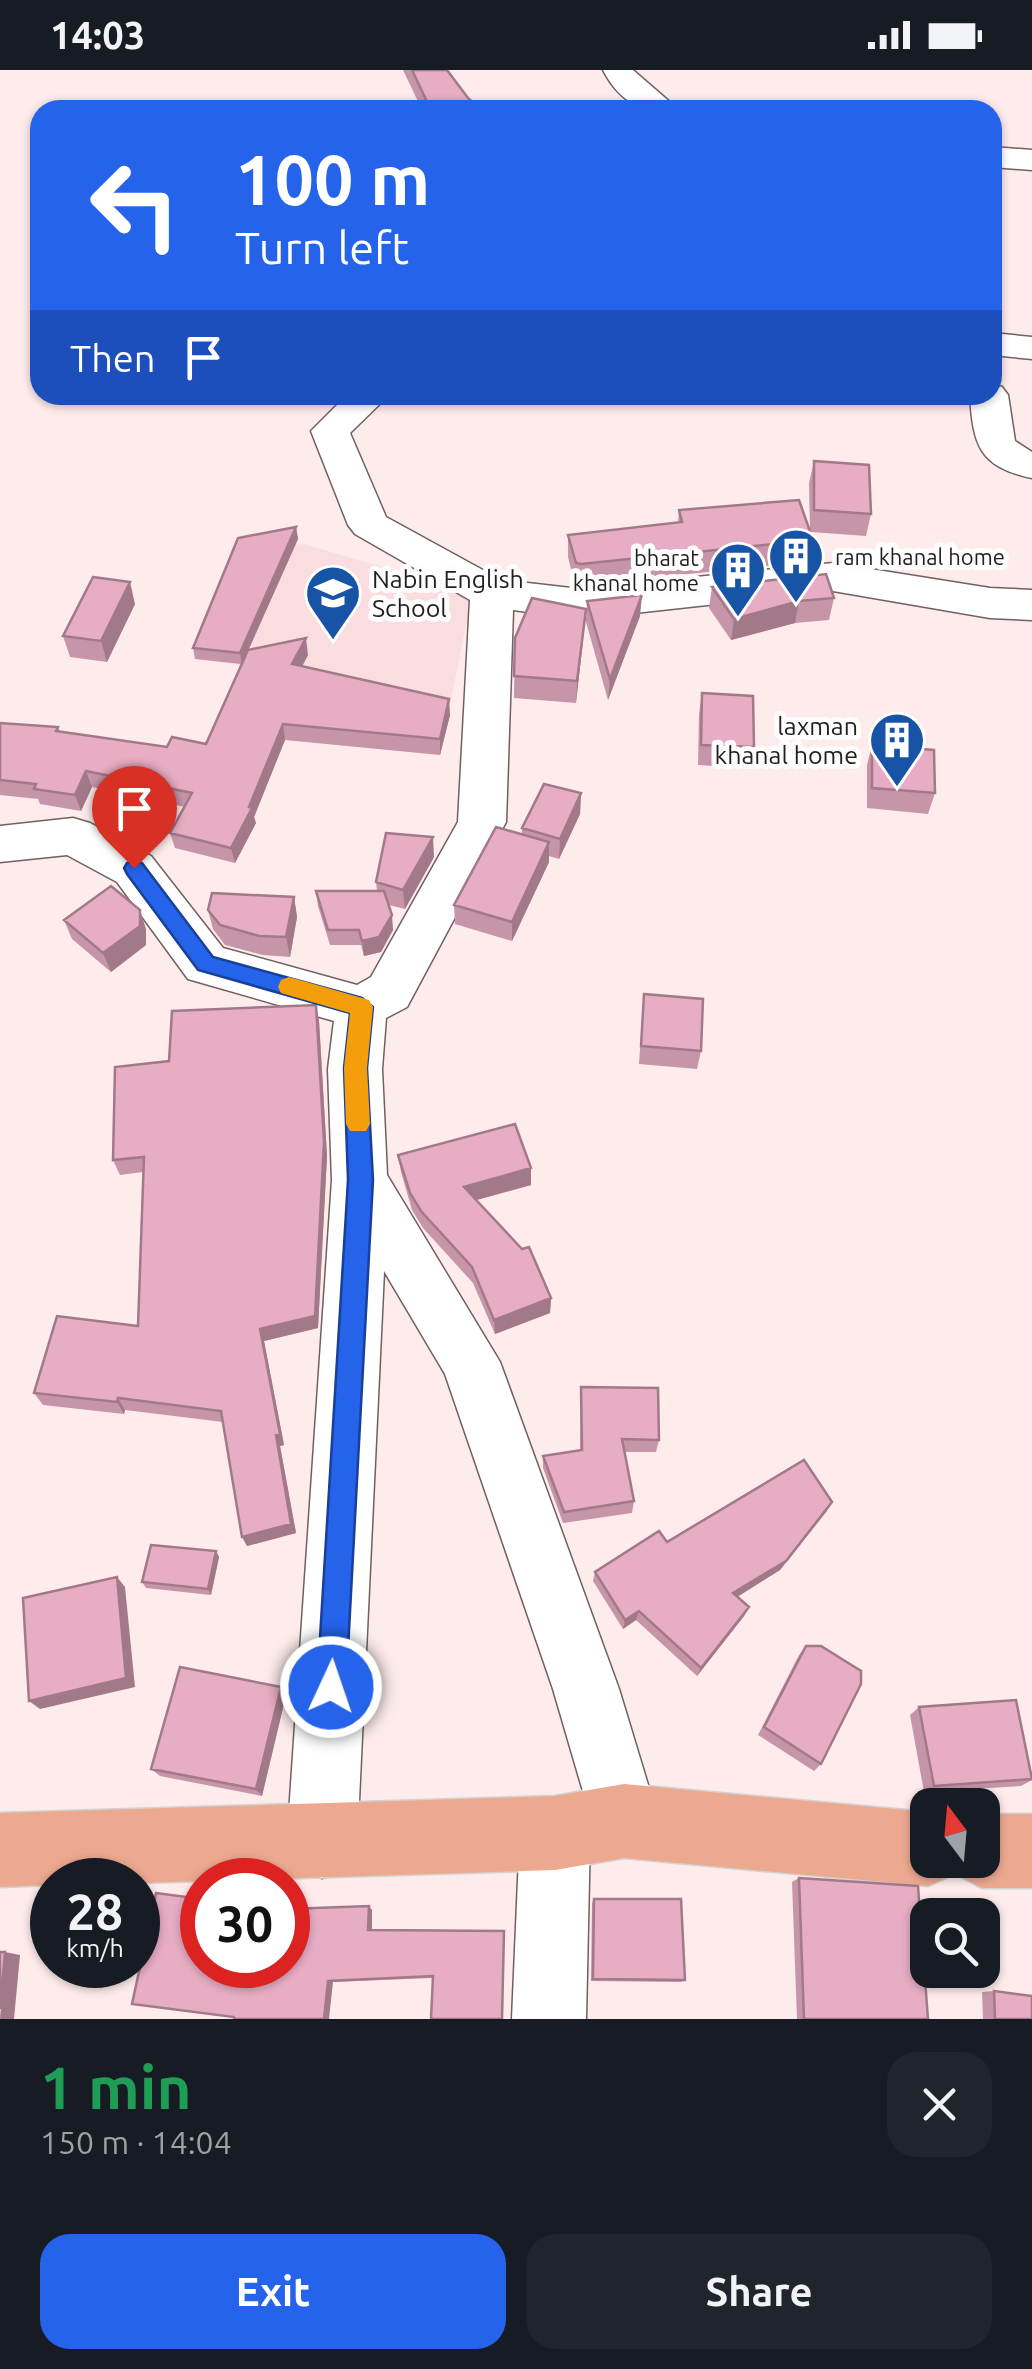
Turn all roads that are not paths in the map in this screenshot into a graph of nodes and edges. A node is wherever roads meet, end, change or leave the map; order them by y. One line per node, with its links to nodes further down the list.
1 (618, 70): 2 (street)
2 (649, 100)
3 (1002, 158): 4 (street)
4 (1032, 160)
5 (1002, 345): 6 (street)
6 (1032, 348)
7 (359, 405): 10 (street)
8 (990, 405): 9 (street)
9 (1032, 465)
10 (492, 593): 11 (street); 13 (street)
11 (1032, 605)
12 (0, 844): 13 (street)
13 (362, 1007): 14 (street)
14 (360, 1180): 15 (street); 17 (street)
15 (624, 1821): 16 (main road); 18 (main road)
16 (555, 1833): 17 (main road); 22 (street)
17 (322, 1843): 19 (main road)
18 (910, 1847)
19 (0, 1850)
20 (1000, 1851): 21 (main road)
21 (1032, 1851)
22 (549, 2019)

